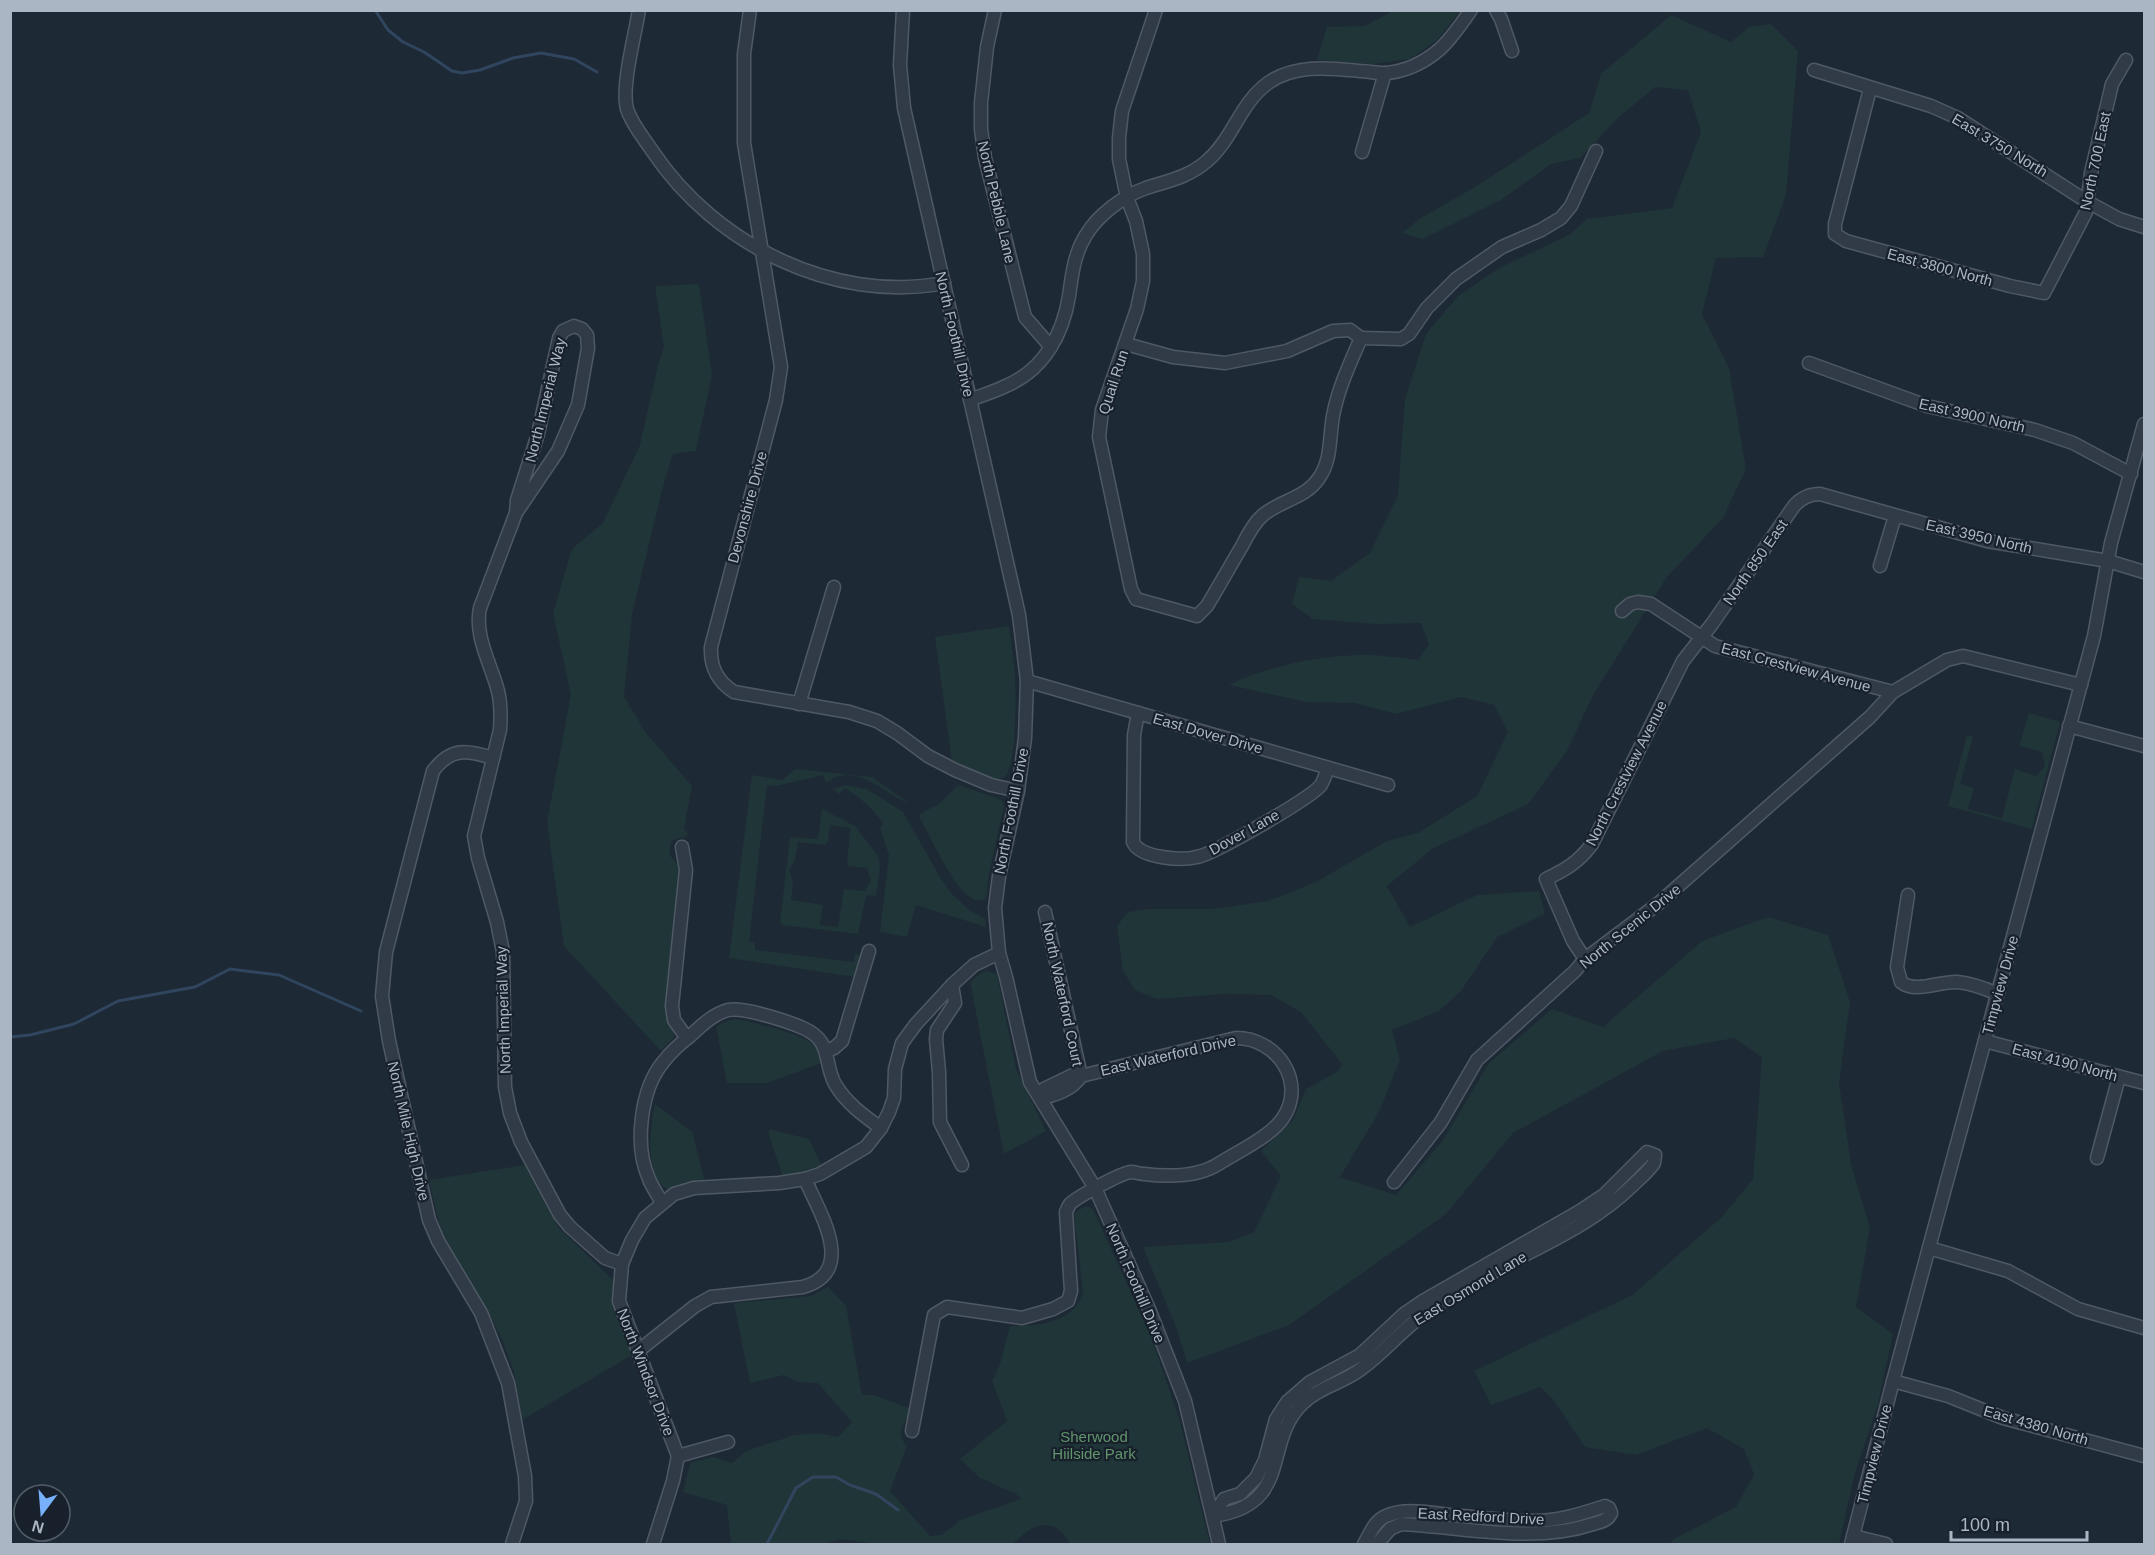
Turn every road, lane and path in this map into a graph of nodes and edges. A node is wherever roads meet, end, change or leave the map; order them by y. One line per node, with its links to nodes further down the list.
1 (639, 10): 18 (street)
2 (750, 10): 18 (street, Devonshire Drive)
3 (903, 10): 19 (street, North Foothill Drive)
4 (995, 10): 23 (street, North Pebble Lane)
5 (1156, 10): 15 (street, Quail Run)
6 (1471, 10): 11 (street)
7 (1496, 10): 8 (street)
8 (1512, 51)
9 (2126, 60): 16 (street, North 700 East)
10 (1814, 70): 12 (street, East 3750 North)
11 (1385, 74): 14 (street); 15 (street)
12 (1870, 89): 16 (street, East 3750 North); 20 (street, East 3800 North)
13 (1596, 151): 21 (street)
14 (1362, 152)
15 (1127, 198): 22 (street, Quail Run); 23 (street)
16 (2086, 201): 17 (street, East 3750 North); 20 (street, North 700 East)
17 (2145, 227)
18 (760, 249): 19 (street); 40 (street, Devonshire Drive)
19 (944, 283): 25 (street, North Foothill Drive)
20 (2044, 293)
21 (1361, 338): 22 (street); 22 (street, Quail Run)
22 (1126, 344)
23 (1051, 347): 25 (street)
24 (1809, 363): 27 (street, East 3900 North)
25 (970, 400): 37 (street, North Foothill Drive)
26 (2145, 424): 27 (street, Timpview Drive)
27 (2131, 474): 31 (street, Timpview Drive)
28 (1816, 494): 30 (street, East 3950 North); 36 (street, North 850 East)
29 (516, 513): 29 (street, North Imperial Way); 44 (street, North Imperial Way)
30 (1895, 516): 31 (street, East 3950 North); 32 (street)
31 (2108, 561): 33 (street, East 3950 North); 38 (street, Timpview Drive)
32 (1880, 566)
33 (2145, 572)
34 (834, 586): 40 (street)
35 (1622, 611): 36 (street, East Crestview Avenue)
36 (1700, 637): 39 (street, East Crestview Avenue); 53 (street, North Crestview Avenue)
37 (1028, 681): 41 (street, East Dover Drive); 47 (street, North Foothill Drive)
38 (2080, 685): 39 (street, North Scenic Drive); 42 (street, Timpview Drive)
39 (1893, 692): 53 (street, North Scenic Drive)
40 (799, 704): 47 (street, Devonshire Drive)
41 (1138, 713): 45 (street, East Dover Drive); 45 (street, Dover Lane)
42 (2069, 726): 43 (street); 55 (street, Timpview Drive)
43 (2145, 746)
44 (493, 758): 71 (street, North Imperial Way); 85 (street, North Mile High Drive)
45 (1328, 768): 46 (street, East Dover Drive)
46 (1388, 785)
47 (1018, 790): 52 (street, North Foothill Drive)
48 (682, 847): 56 (street)
49 (1908, 896): 55 (street)
50 (1045, 912): 59 (street, North Waterford Court)
51 (869, 951): 58 (street)
52 (999, 953): 54 (street, North Windsor Drive); 62 (street, North Foothill Drive)
53 (1585, 959): 67 (street, North Scenic Drive)
54 (952, 985): 63 (street, North Windsor Drive); 65 (street)
55 (1998, 994): 57 (street, Timpview Drive)
56 (687, 1038): 58 (street); 69 (street)
57 (1985, 1041): 60 (street, East 4190 North); 70 (street, Timpview Drive)
58 (827, 1051): 63 (street)
59 (1081, 1076): 62 (street, East Waterford Drive); 68 (street, East Waterford Drive)
60 (2119, 1077): 61 (street, East 4190 North); 64 (street)
61 (2145, 1083)
62 (1040, 1098): 68 (street, North Foothill Drive)
63 (881, 1128): 66 (street, North Windsor Drive)
64 (2097, 1158)
65 (962, 1164)
66 (805, 1179): 69 (street, North Windsor Drive); 74 (street)
67 (1394, 1182)
68 (1095, 1188): 76 (street); 80 (street, North Foothill Drive)
69 (662, 1203): 71 (street, North Windsor Drive)
70 (1929, 1248): 72 (street); 75 (street, Timpview Drive)
71 (622, 1264): 74 (street, North Windsor Drive)
72 (2145, 1328)
73 (1376, 1348): 73 (street, East Osmond Lane); 80 (street, East Osmond Lane)
74 (638, 1351): 78 (street, North Windsor Drive)
75 (1893, 1381): 79 (street, East 4380 North); 84 (street, Timpview Drive)
76 (912, 1431)
77 (728, 1442): 78 (street)
78 (678, 1456): 86 (street, North Windsor Drive)
79 (2145, 1456)
80 (1213, 1516): 87 (street, North Foothill Drive)
81 (1493, 1518): 82 (street); 83 (street, East Redford Drive); 88 (street, East Redford Drive)
82 (1493, 1531): 83 (street, East Redford Drive); 89 (street, East Redford Drive); 90 (street)
83 (1506, 1532): 83 (street, East Redford Drive)
84 (1852, 1540): 91 (street)
85 (512, 1545)
86 (654, 1545)
87 (1219, 1545)
88 (1364, 1545)
89 (1377, 1545)
90 (1492, 1545)
91 (1886, 1545)

